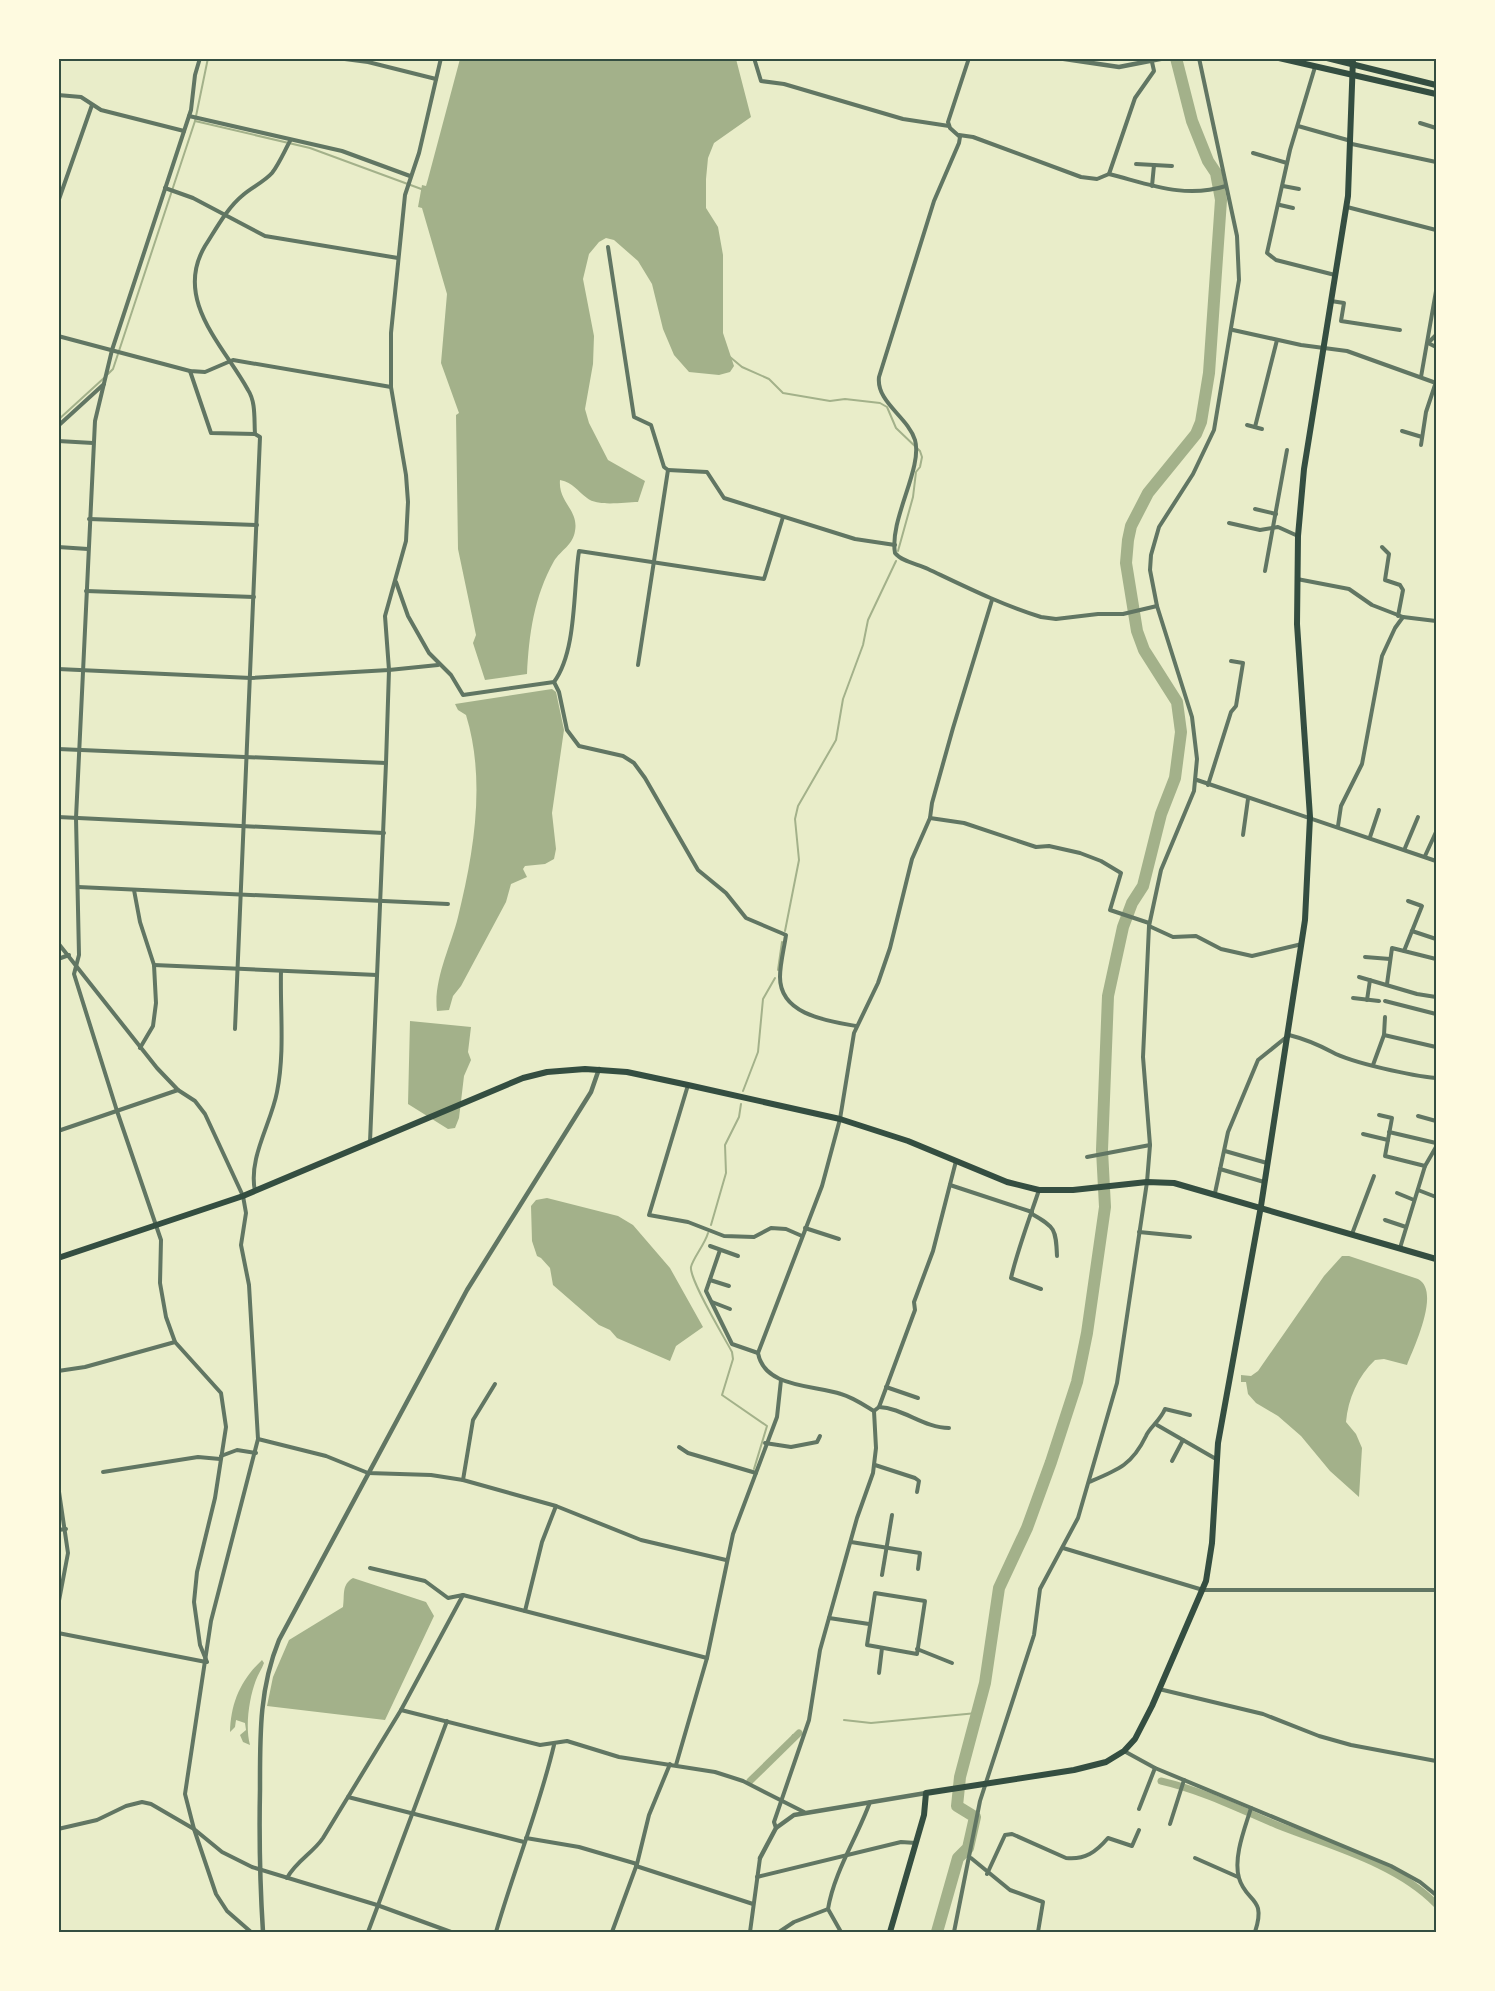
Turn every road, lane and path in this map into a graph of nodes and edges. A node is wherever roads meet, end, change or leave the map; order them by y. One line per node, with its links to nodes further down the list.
1 (200, 58): 20 (street)
2 (337, 58): 15 (street)
3 (441, 58): 15 (street)
4 (754, 58): 22 (street)
5 (969, 58): 22 (street)
6 (1058, 58): 11 (street)
7 (1199, 58): 39 (street)
8 (1279, 58): 13 (main road)
9 (1327, 58): 12 (main road)
10 (1162, 59): 11 (street)
11 (1151, 60): 35 (street)
12 (1353, 61): 14 (main road); 16 (main road)
13 (1314, 67): 14 (main road); 23 (street)
14 (1354, 77): 17 (main road); 27 (main road)
15 (436, 79): 36 (street)
16 (1437, 85)
17 (1437, 94)
18 (58, 95): 19 (street)
19 (92, 105): 25 (street); 42 (street)
20 (189, 116): 25 (street); 28 (street)
21 (1420, 123): 24 (street)
22 (949, 126): 26 (street)
23 (1298, 126): 27 (street); 31 (street)
24 (1437, 128)
25 (184, 131): 40 (street)
26 (958, 135): 35 (street); 88 (street)
27 (1352, 142): 30 (street); 44 (main road)
28 (289, 143): 36 (street); 46 (street)
29 (1253, 153): 31 (street)
30 (1437, 162)
31 (1287, 163): 38 (street)
32 (1136, 164): 33 (street)
33 (1154, 165): 34 (street); 37 (street)
34 (1172, 166)
35 (1109, 174): 37 (street)
36 (410, 178): 49 (street)
37 (1152, 186): 39 (street)
38 (1283, 186): 41 (street); 43 (street)
39 (1224, 187): 53 (street)
40 (165, 188): 46 (street); 61 (street)
41 (1299, 189)
42 (58, 202)
43 (1280, 205): 45 (street); 50 (street)
44 (1347, 207): 47 (street); 50 (main road)
45 (1293, 208)
46 (226, 215): 49 (street); 62 (street)
47 (1437, 230)
48 (608, 247): 79 (street)
49 (398, 258): 67 (street)
50 (1336, 275): 52 (main road)
51 (1437, 291): 58 (street)
52 (1331, 301): 54 (street); 60 (main road)
53 (1233, 330): 57 (street); 99 (street)
54 (1400, 330)
55 (1437, 334): 58 (street)
56 (58, 336): 61 (street)
57 (1277, 340): 60 (street); 70 (street)
58 (1428, 343): 59 (street); 64 (street)
59 (1437, 346)
60 (1323, 348): 64 (street); 87 (main road)
61 (112, 350): 63 (street); 66 (street)
62 (228, 361): 63 (street); 67 (street); 73 (street)
63 (190, 370): 73 (street)
64 (1421, 377): 65 (street)
65 (1436, 382): 74 (street)
66 (104, 384): 69 (street); 76 (street)
67 (391, 387): 95 (street)
68 (1247, 425): 70 (street)
69 (58, 426)
70 (1255, 427): 71 (street)
71 (1262, 429)
72 (1402, 431): 74 (street)
73 (255, 434): 85 (street)
74 (1422, 436): 77 (street)
75 (58, 441): 76 (street)
76 (93, 442): 83 (street)
77 (1421, 445)
78 (1287, 450): 81 (street)
79 (668, 470): 82 (street); 92 (street)
80 (1255, 509): 81 (street)
81 (1276, 514): 86 (street)
82 (783, 517): 88 (street); 92 (street)
83 (89, 519): 85 (street); 91 (street)
84 (1229, 523): 86 (street)
85 (256, 525): 97 (street)
86 (1274, 527): 87 (street); 93 (street)
87 (1298, 536): 94 (main road)
88 (895, 545): 98 (street)
89 (58, 547): 91 (street)
90 (1382, 547): 100 (street)
91 (88, 549): 96 (street)
92 (654, 562): 104 (street); 109 (street)
93 (1265, 571)
94 (1297, 579): 100 (street); 119 (main road)
95 (396, 582): 103 (street); 107 (street)
96 (86, 591): 97 (street); 106 (street)
97 (254, 597): 108 (street)
98 (992, 600): 99 (street); 122 (street)
99 (1157, 606): 114 (street)
100 (1401, 616): 101 (street); 124 (street)
101 (1437, 621)
102 (1231, 662): 115 (street)
103 (439, 665): 107 (street); 109 (street)
104 (638, 665)
105 (58, 669): 106 (street)
106 (82, 670): 108 (street); 111 (street)
107 (389, 670): 108 (street); 113 (street)
108 (251, 678): 112 (street)
109 (554, 682): 164 (street)
110 (58, 749): 111 (street)
111 (79, 750): 112 (street); 121 (street)
112 (247, 757): 113 (street); 123 (street)
113 (386, 764): 126 (street)
114 (1197, 780): 115 (street); 138 (street)
115 (1208, 785): 116 (street)
116 (1248, 799): 119 (street); 127 (street)
117 (1379, 810): 128 (street)
118 (58, 817): 121 (street)
119 (1310, 817): 124 (street); 142 (main road)
120 (1418, 817): 129 (street)
121 (76, 818): 123 (street); 132 (street)
122 (930, 818): 138 (street); 164 (street)
123 (243, 825): 126 (street); 134 (street)
124 (1338, 826): 128 (street)
125 (1437, 832): 130 (street)
126 (384, 833): 135 (street)
127 (1242, 835)
128 (1370, 837): 129 (street)
129 (1405, 848): 130 (street)
130 (1425, 856): 131 (street)
131 (1437, 861)
132 (78, 887): 133 (street); 149 (street)
133 (134, 890): 134 (street); 150 (street)
134 (240, 894): 135 (street); 151 (street)
135 (380, 901): 137 (street); 153 (street)
136 (1408, 901): 139 (street)
137 (448, 904)
138 (1149, 925): 142 (street); 185 (street)
139 (1412, 931): 140 (street); 143 (street)
140 (1437, 939)
141 (58, 943): 144 (street)
142 (1302, 944): 166 (main road)
143 (1404, 951): 147 (street); 148 (street)
144 (69, 955): 146 (street); 149 (street)
145 (1365, 957): 147 (street)
146 (58, 959)
147 (1390, 959): 156 (street)
148 (1437, 959)
149 (75, 964): 169 (street); 175 (street)
150 (154, 965): 151 (street); 169 (street)
151 (237, 969): 152 (street); 165 (street)
152 (281, 971): 153 (street); 199 (street)
153 (377, 975): 184 (street)
154 (1359, 977): 155 (street)
155 (1370, 980): 156 (street); 159 (street)
156 (1387, 984): 157 (street)
157 (1437, 997)
158 (1353, 998): 159 (street)
159 (1367, 1000): 161 (street)
160 (1385, 1000): 162 (street)
161 (1379, 1001)
162 (1437, 1014)
163 (1385, 1017): 167 (street)
164 (856, 1026): 178 (street)
165 (235, 1029)
166 (1288, 1035): 170 (street); 187 (street); 190 (main road)
167 (1384, 1035): 168 (street); 170 (street)
168 (1437, 1047)
169 (140, 1048): 174 (street)
170 (1373, 1065): 172 (street)
171 (599, 1069): 173 (main road); 184 (main road); 251 (street)
172 (1437, 1078)
173 (688, 1085): 178 (main road); 213 (street)
174 (178, 1090): 175 (street); 202 (street)
175 (117, 1111): 180 (street); 208 (street)
176 (1379, 1115): 181 (street)
177 (1418, 1116): 179 (street)
178 (840, 1119): 189 (main road); 210 (street)
179 (1437, 1121)
180 (58, 1131)
181 (1389, 1132): 183 (street); 186 (street)
182 (1363, 1134): 183 (street)
183 (1388, 1140): 191 (street)
184 (370, 1142): 199 (main road)
185 (1150, 1145): 188 (street); 194 (street)
186 (1437, 1145): 191 (street)
187 (1225, 1151): 190 (street); 192 (street)
188 (1087, 1157)
189 (956, 1161): 196 (street); 197 (main road)
190 (1268, 1163): 195 (main road)
191 (1425, 1167): 198 (street)
192 (1220, 1169): 195 (street); 200 (street)
193 (1374, 1176): 212 (street)
194 (1147, 1182): 197 (main road); 200 (main road); 211 (street)
195 (1265, 1182): 205 (main road)
196 (950, 1185): 206 (street); 233 (street)
197 (1039, 1190): 206 (street)
198 (1418, 1190): 203 (street); 204 (street)
199 (255, 1191): 202 (main road)
200 (1215, 1193): 205 (main road)
201 (1396, 1193): 204 (street)
202 (243, 1196): 208 (main road); 241 (street)
203 (1437, 1197)
204 (1414, 1200): 209 (street)
205 (1261, 1206): 212 (main road); 247 (main road)
206 (1032, 1213): 220 (street); 225 (street)
207 (1385, 1220): 209 (street)
208 (157, 1226): 221 (main road); 228 (street)
209 (1406, 1227): 217 (street)
210 (805, 1228): 213 (street); 215 (street)
211 (1139, 1232): 214 (street); 254 (street)
212 (1352, 1234): 217 (main road)
213 (802, 1236): 229 (street)
214 (1190, 1237)
215 (839, 1239)
216 (710, 1246): 218 (street)
217 (1400, 1248): 222 (main road)
218 (720, 1250): 219 (street); 223 (street)
219 (738, 1256)
220 (1056, 1256)
221 (58, 1258)
222 (1437, 1259)
223 (710, 1280): 224 (street); 226 (street)
224 (729, 1286)
225 (1041, 1289)
226 (711, 1301): 227 (street); 229 (street)
227 (730, 1309)
228 (175, 1342): 230 (street); 246 (street)
229 (758, 1353): 231 (street)
230 (58, 1371)
231 (781, 1380): 236 (street); 243 (street)
232 (495, 1384): 253 (street)
233 (886, 1387): 234 (street); 235 (street)
234 (918, 1398)
235 (879, 1407): 236 (street); 239 (street)
236 (874, 1411): 249 (street)
237 (1190, 1415): 238 (street)
238 (1157, 1425): 242 (street); 254 (street)
239 (949, 1428)
240 (820, 1436): 243 (street)
241 (258, 1439): 245 (street); 251 (street)
242 (1183, 1440): 247 (street); 248 (street)
243 (765, 1443): 252 (street)
244 (679, 1447): 252 (street)
245 (256, 1453): 246 (street); 279 (street)
246 (220, 1458): 250 (street); 279 (street)
247 (1216, 1459): 268 (main road)
248 (1172, 1461)
249 (875, 1465): 256 (street); 261 (street)
250 (103, 1472)
251 (368, 1473): 253 (street); 313 (street)
252 (756, 1473): 264 (street)
253 (464, 1480): 257 (street)
254 (1088, 1482): 263 (street)
255 (58, 1485): 259 (street)
256 (917, 1492)
257 (556, 1506): 264 (street); 272 (street)
258 (892, 1515): 262 (street)
259 (66, 1529): 260 (street); 271 (street)
260 (58, 1530)
261 (851, 1542): 262 (street); 273 (street)
262 (886, 1547): 266 (street); 267 (street)
263 (1063, 1548): 268 (street); 291 (street)
264 (726, 1560): 278 (street)
265 (370, 1568): 270 (street)
266 (918, 1569)
267 (882, 1575)
268 (1203, 1590): 269 (street); 282 (main road)
269 (1437, 1590)
270 (463, 1595): 272 (street); 283 (street)
271 (58, 1606)
272 (525, 1611): 278 (street)
273 (829, 1618): 274 (street); 295 (street)
274 (869, 1624): 276 (street); 277 (street)
275 (58, 1633): 279 (street)
276 (882, 1648): 277 (street); 281 (street)
277 (917, 1649): 280 (street)
278 (707, 1658): 289 (street)
279 (207, 1662): 303 (street)
280 (952, 1663)
281 (879, 1673)
282 (1159, 1689): 286 (main road); 287 (street)
283 (401, 1710): 284 (street); 294 (street)
284 (447, 1721): 285 (street); 300 (street)
285 (554, 1745): 288 (street); 306 (street)
286 (1124, 1751): 290 (street); 291 (main road)
287 (1437, 1761)
288 (670, 1764): 289 (street); 312 (street)
289 (676, 1765): 295 (street)
290 (1155, 1768): 292 (street); 297 (street)
291 (987, 1783): 293 (main road); 310 (street)
292 (1182, 1784): 298 (street); 301 (street)
293 (926, 1793): 296 (street); 307 (main road)
294 (348, 1797): 300 (street); 317 (street)
295 (780, 1800): 299 (street); 302 (street)
296 (870, 1802): 299 (street); 308 (street)
297 (1139, 1809)
298 (1250, 1811): 316 (street); 318 (street)
299 (804, 1812): 302 (street)
300 (412, 1813): 306 (street); 320 (street)
301 (1170, 1824)
302 (776, 1828): 309 (street)
303 (194, 1829): 304 (street); 313 (street); 322 (street)
304 (58, 1830)
305 (1139, 1830): 314 (street)
306 (525, 1840): 312 (street); 326 (street)
307 (916, 1843): 308 (street); 331 (main road)
308 (848, 1856): 315 (street); 321 (street)
309 (760, 1858): 315 (street)
310 (971, 1858): 314 (street); 332 (street)
311 (1195, 1858): 316 (street)
312 (636, 1865): 319 (street); 327 (street)
313 (259, 1869): 317 (street); 323 (street)
314 (987, 1874): 333 (street)
315 (757, 1877): 319 (street)
316 (1238, 1877): 334 (street)
317 (287, 1878): 320 (street)
318 (1437, 1895)
319 (753, 1904): 328 (street)
320 (376, 1905): 324 (street); 325 (street)
321 (828, 1909): 329 (street); 330 (street)
322 (251, 1932)
323 (263, 1932)
324 (368, 1932)
325 (451, 1932)
326 (496, 1932)
327 (612, 1932)
328 (750, 1932)
329 (779, 1932)
330 (841, 1932)
331 (890, 1932)
332 (954, 1932)
333 (1038, 1932)
334 (1255, 1932)

